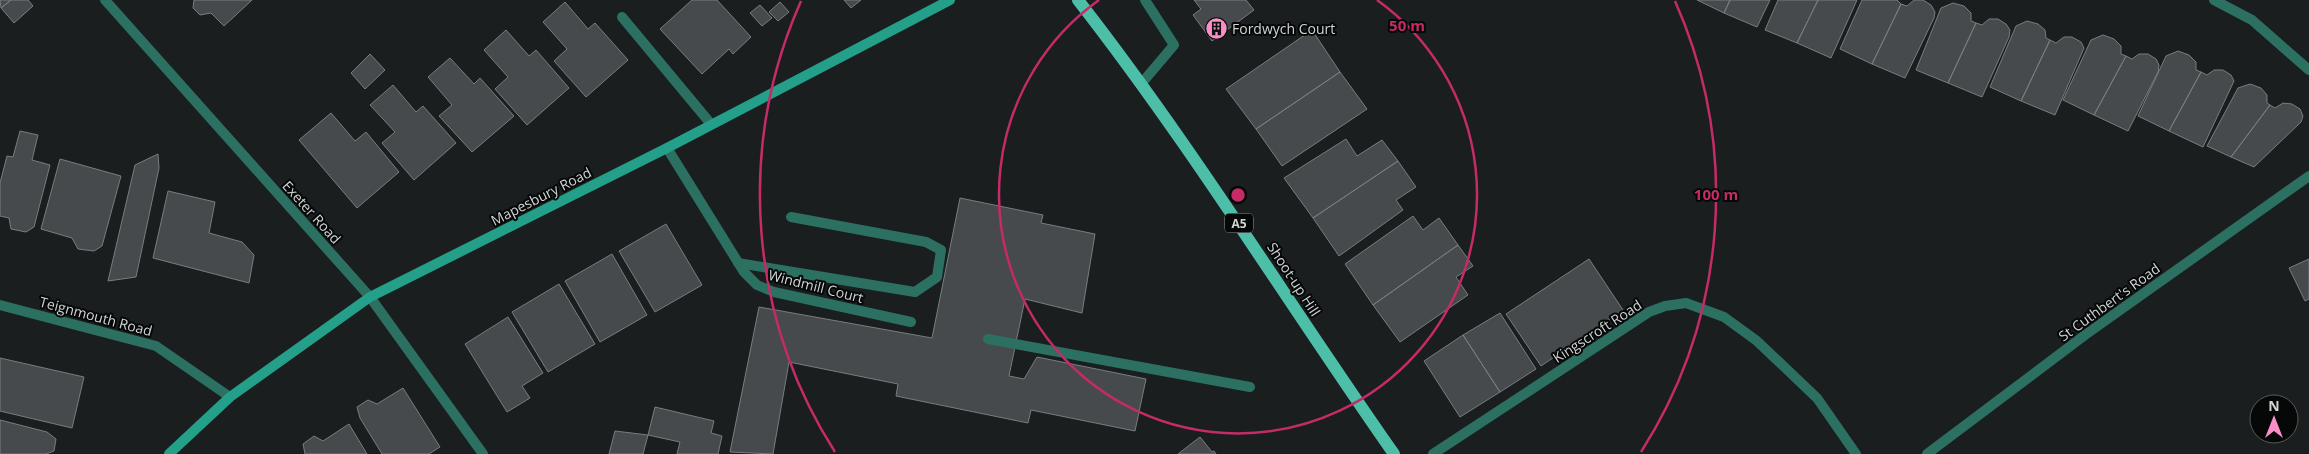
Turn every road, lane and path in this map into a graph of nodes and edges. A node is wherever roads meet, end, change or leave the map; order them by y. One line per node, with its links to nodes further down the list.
1 (105, 0): 14 (street, Exeter Road)
2 (950, 0): 9 (street, Mapesbury Road)
3 (1079, 0): 8 (main road, Shoot-up Hill / A5)
4 (1146, 0): 8 (street)
5 (2214, 0): 7 (street)
6 (622, 17): 9 (street)
7 (2309, 70)
8 (1141, 84): 22 (main road, Shoot-up Hill / A5)
9 (711, 124): 10 (street, Mapesbury Road)
10 (667, 148): 13 (street, Windmill Court); 14 (street, Mapesbury Road)
11 (2309, 176): 25 (street, St Cuthbert's Road)
12 (791, 217): 13 (street)
13 (738, 263): 16 (street, Windmill Court)
14 (370, 297): 19 (street, Mapesbury Road); 21 (street, Exeter Road)
15 (0, 305): 19 (street, Teignmouth Road)
16 (911, 322)
17 (988, 339): 18 (street)
18 (1250, 387)
19 (230, 397): 20 (street, Mapesbury Road)
20 (169, 454)
21 (483, 454)
22 (1394, 454)
23 (1434, 454): 24 (street, Kingscroft Road)
24 (1856, 454)
25 (1927, 454)

